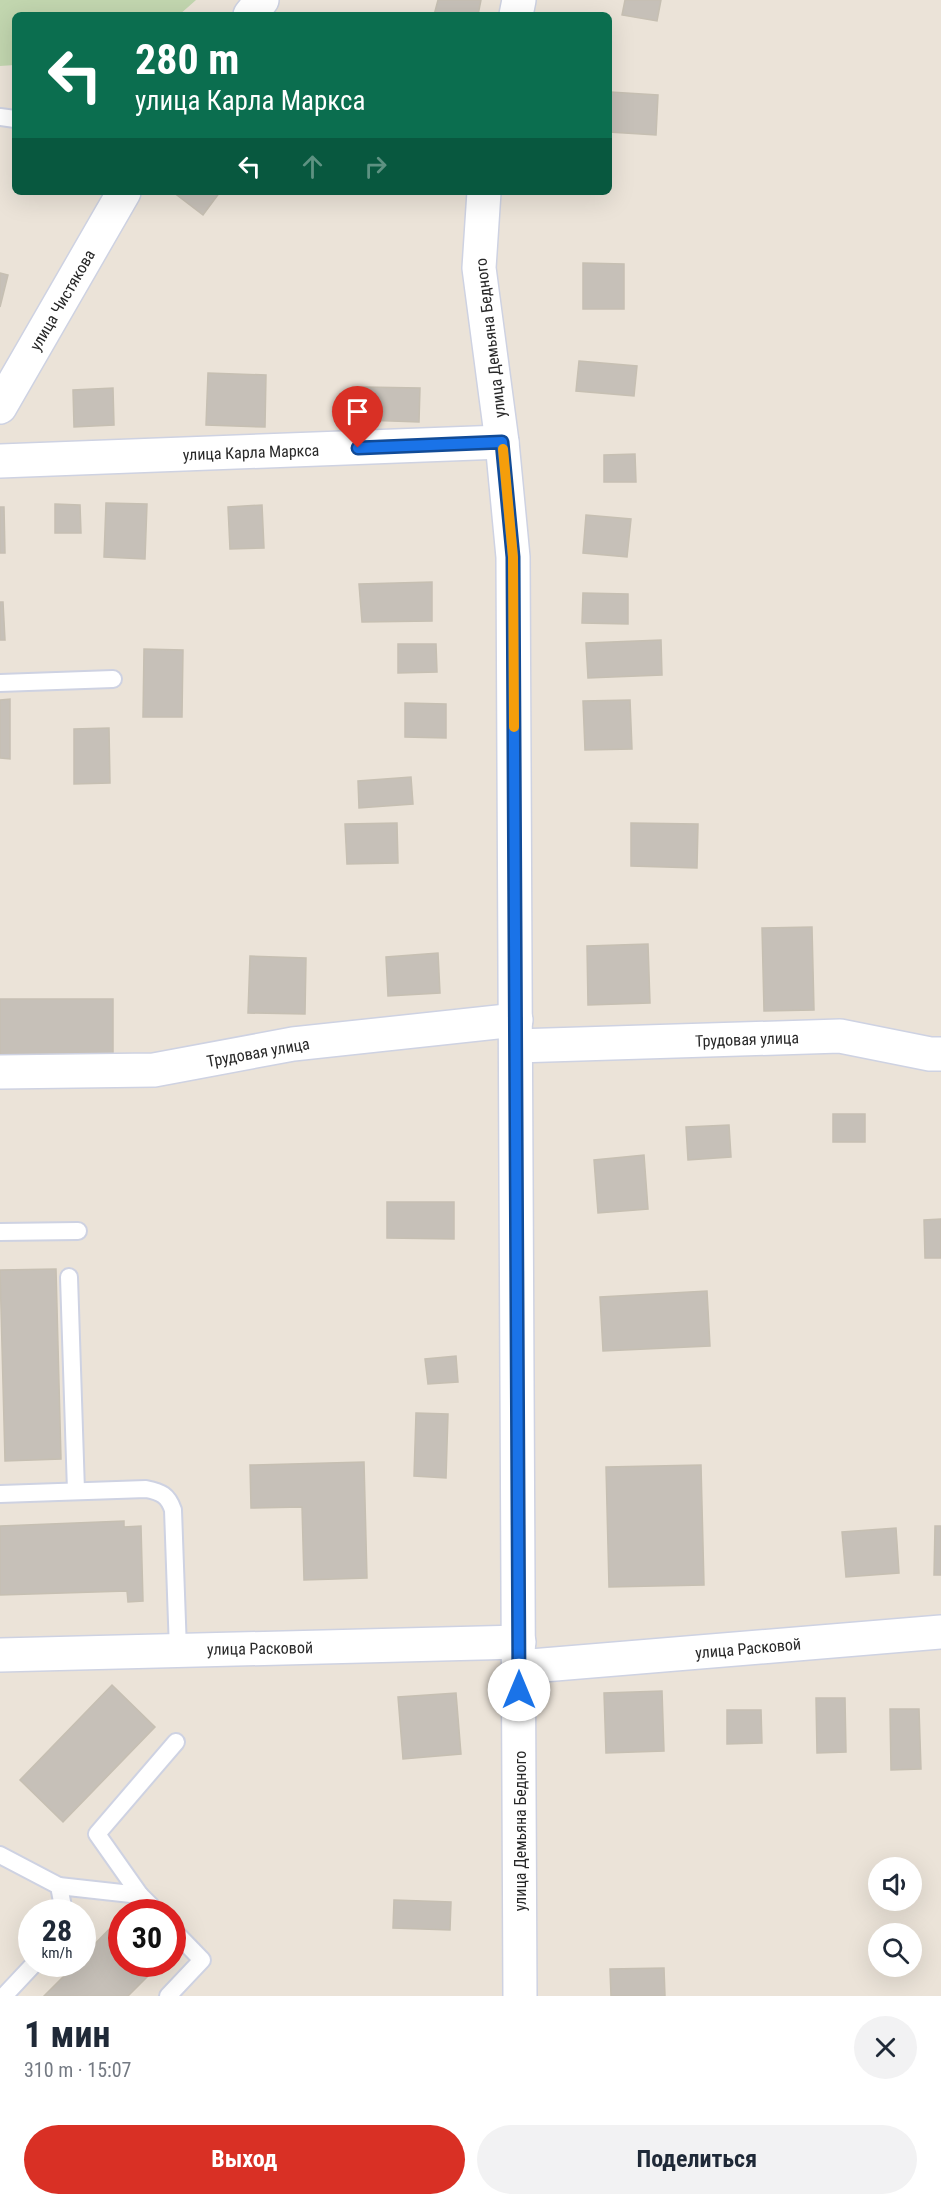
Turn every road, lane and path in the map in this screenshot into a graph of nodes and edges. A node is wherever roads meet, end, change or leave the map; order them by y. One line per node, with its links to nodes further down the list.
1 (262, 0): 2 (street)
2 (252, 12)
3 (122, 195): 5 (street, улица Чистякова)
4 (484, 195): 6 (street, улица Демьяна Бедного)
5 (4, 390)
6 (502, 442): 7 (street, улица Карла Маркса); 10 (street, улица Демьяна Бедного)
7 (0, 461)
8 (113, 679): 9 (lane)
9 (0, 683)
10 (516, 1033): 11 (street, Трудовая улица); 12 (street, Трудовая улица); 20 (street, улица Демьяна Бедного)
11 (941, 1054)
12 (0, 1072)
13 (78, 1231): 14 (lane)
14 (0, 1232)
15 (69, 1277): 16 (lane)
16 (76, 1491): 17 (lane); 19 (lane)
17 (0, 1494)
18 (941, 1632): 20 (street, улица Расковой)
19 (178, 1650): 20 (street, улица Расковой); 21 (street, улица Расковой)
20 (519, 1654): 34 (street, улица Демьяна Бедного)
21 (0, 1655)
22 (176, 1742): 25 (lane)
23 (0, 1855): 24 (lane)
24 (59, 1886): 25 (lane); 26 (lane)
25 (140, 1896): 27 (lane)
26 (62, 1899)
27 (143, 1899)
28 (186, 1943): 31 (lane)
29 (22, 1977): 32 (lane)
30 (186, 1977): 33 (lane)
31 (186, 1977)
32 (4, 1996)
33 (168, 1996)
34 (520, 1996)

